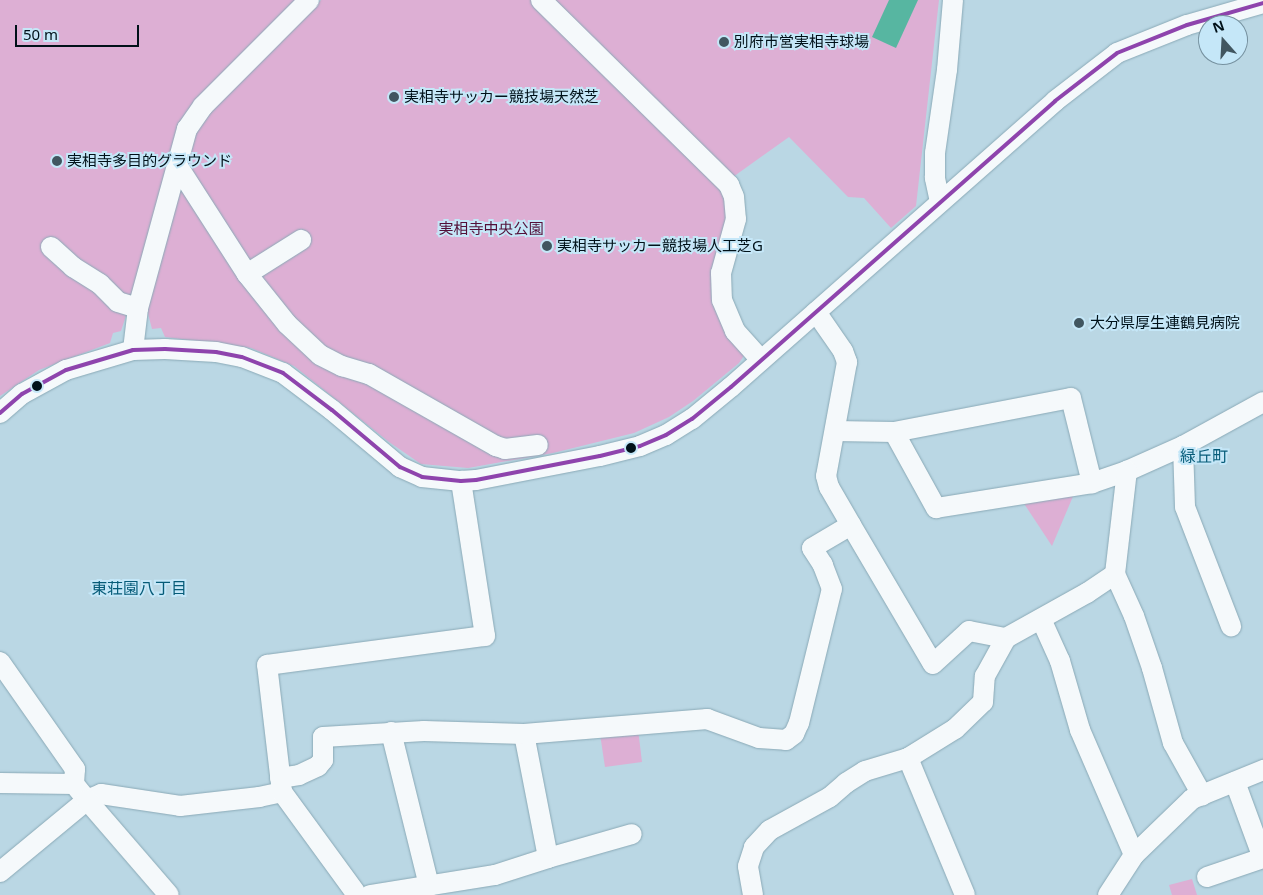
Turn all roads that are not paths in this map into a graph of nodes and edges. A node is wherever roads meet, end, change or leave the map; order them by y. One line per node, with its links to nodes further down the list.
1 (309, 0): 5 (street)
2 (541, 0): 13 (street)
3 (953, 0): 6 (street)
4 (1263, 3): 6 (street)
5 (177, 164): 9 (street); 10 (street)
6 (940, 202): 11 (street)
7 (301, 240): 9 (street)
8 (51, 247): 10 (street)
9 (246, 274): 18 (street)
10 (138, 308): 12 (street)
11 (816, 312): 13 (street); 16 (street)
12 (133, 350): 15 (street); 21 (street)
13 (761, 360): 21 (street)
14 (1263, 402): 19 (street)
15 (0, 413)
16 (835, 431): 17 (street); 23 (street)
17 (894, 432): 22 (street); 22 (street)
18 (538, 445)
19 (1183, 446): 20 (street); 26 (street)
20 (1127, 471): 22 (street); 24 (street)
21 (461, 481): 36 (street)
22 (1092, 483)
23 (851, 525): 27 (street); 30 (street)
24 (1116, 574): 25 (street); 37 (street)
25 (1041, 619): 27 (street); 40 (street)
26 (1231, 626)
27 (1006, 638): 31 (street)
28 (0, 662): 35 (street)
29 (391, 732): 30 (street); 36 (street); 45 (street)
30 (524, 734): 41 (street)
31 (908, 758): 48 (street); 49 (street)
32 (1263, 770): 33 (street)
33 (1235, 782): 37 (street); 42 (street)
34 (0, 784): 35 (street)
35 (74, 784): 38 (street)
36 (281, 785): 38 (street); 46 (street)
37 (1202, 795): 40 (street)
38 (87, 800): 43 (street); 47 (street)
39 (632, 834): 41 (street)
40 (1134, 854): 50 (street)
41 (548, 858): 45 (street)
42 (1263, 858): 44 (street)
43 (0, 872)
44 (1208, 877)
45 (429, 886): 46 (street)
46 (361, 894)
47 (169, 895)
48 (753, 895)
49 (965, 895)
50 (1108, 895)

